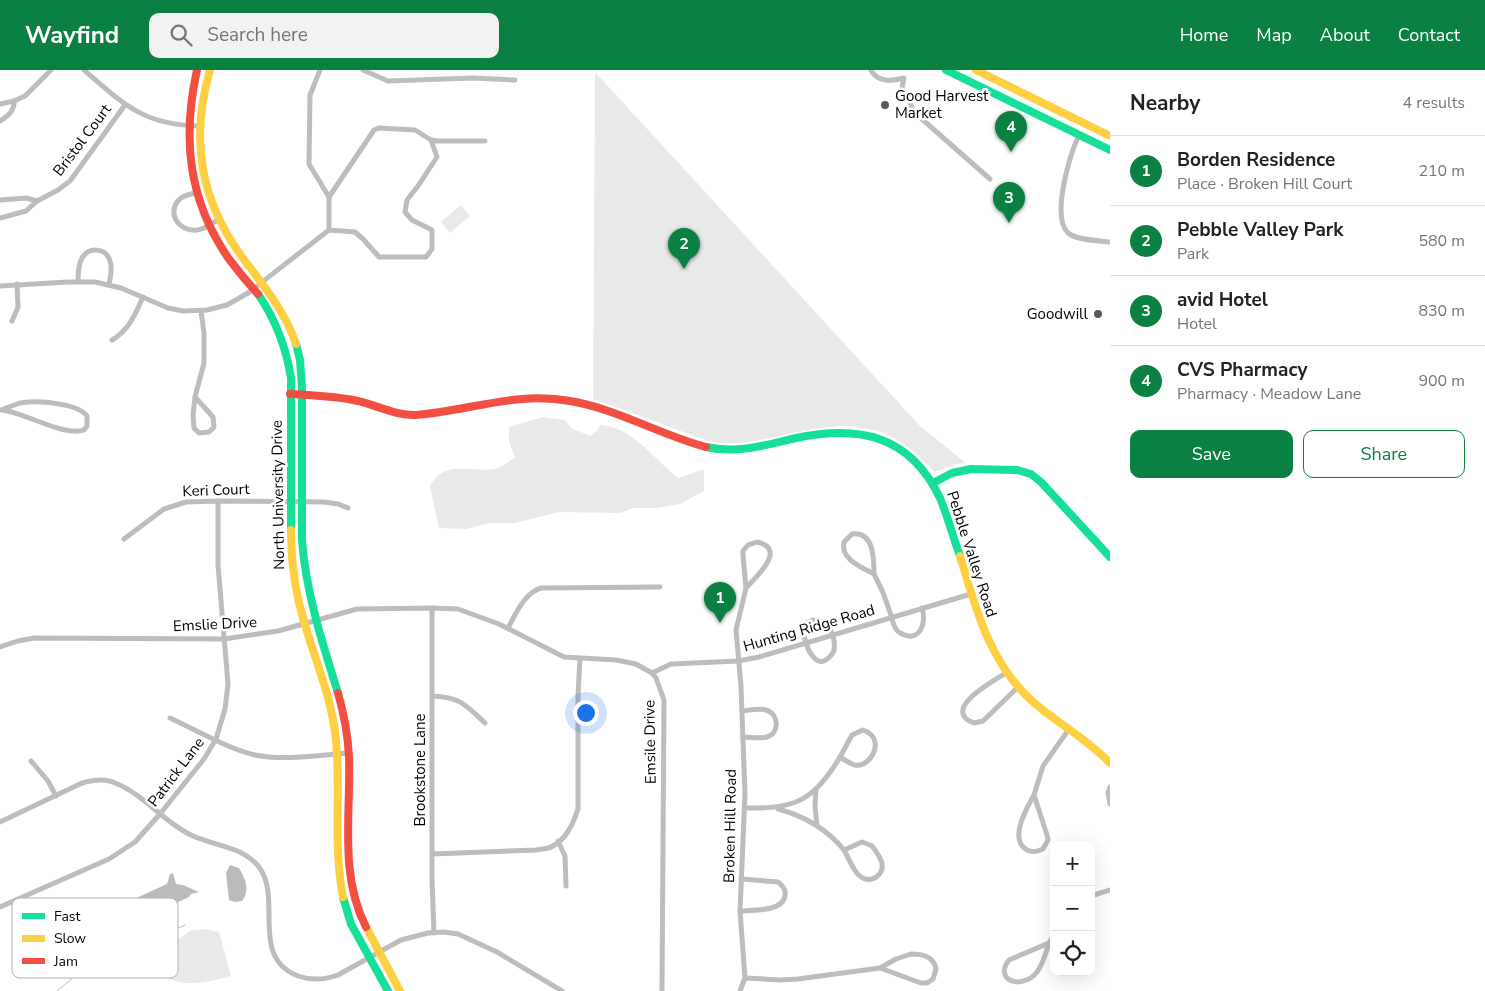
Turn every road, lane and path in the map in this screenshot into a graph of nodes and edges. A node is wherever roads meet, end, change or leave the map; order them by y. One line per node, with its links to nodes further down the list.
1 (51, 70): 13 (street)
2 (84, 70): 15 (street)
3 (198, 70): 17 (street, North University Drive)
4 (210, 70): 18 (street, North University Drive)
5 (320, 70): 26 (street)
6 (363, 70): 11 (street)
7 (475, 70): 11 (street)
8 (871, 70): 24 (street)
9 (946, 70): 19 (street)
10 (976, 70): 20 (street)
11 (476, 78): 12 (street)
12 (515, 80)
13 (14, 101): 14 (street); 16 (street)
14 (0, 104)
15 (125, 105): 17 (street); 28 (street, Bristol Court)
16 (0, 122)
17 (188, 126): 18 (street); 25 (street, North University Drive)
18 (200, 126): 30 (street, North University Drive)
19 (1079, 134): 23 (street); 33 (street)
20 (1110, 136)
21 (431, 140): 22 (street); 26 (street); 32 (street)
22 (485, 141)
23 (1110, 150)
24 (990, 179)
25 (196, 192): 31 (street, North University Drive); 31 (street)
26 (330, 197): 32 (street)
27 (0, 200): 28 (street)
28 (37, 201): 29 (street)
29 (0, 218)
30 (219, 219): 31 (street); 35 (street, North University Drive)
31 (209, 226): 39 (street, North University Drive)
32 (329, 230): 35 (street)
33 (1110, 242)
34 (78, 281): 36 (street); 37 (street); 37 (street)
35 (262, 282): 39 (street); 45 (street, North University Drive)
36 (17, 284): 38 (street); 42 (street)
37 (109, 285): 40 (street)
38 (0, 286)
39 (253, 288): 41 (street); 44 (street, North University Drive)
40 (143, 297): 41 (street); 43 (street)
41 (201, 311): 46 (street)
42 (12, 321)
43 (112, 340)
44 (290, 394): 45 (street, Pebble Valley Road); 50 (street, North University Drive)
45 (302, 395): 48 (street, Pebble Valley Road); 51 (street, North University Drive)
46 (195, 397): 46 (street)
47 (0, 410): 47 (street)
48 (933, 483): 54 (street); 58 (street, Pebble Valley Road)
49 (218, 501): 50 (street, Keri Court); 53 (street, Keri Court); 66 (street, Patrick Lane)
50 (290, 501): 51 (street, Keri Court); 63 (street, North University Drive)
51 (302, 501): 52 (street, Keri Court); 62 (street, North University Drive)
52 (348, 508)
53 (124, 539)
54 (1110, 557)
55 (874, 574): 55 (street); 61 (street)
56 (660, 587): 64 (street)
57 (746, 588): 57 (street); 70 (street, Broken Hill Road)
58 (971, 594): 60 (street, Hunting Ridge Road); 72 (street, Pebble Valley Road)
59 (432, 608): 62 (street, Emslie Drive); 64 (street, Emslie Drive); 74 (street, Brookstone Lane)
60 (922, 608): 61 (street, Hunting Ridge Road); 61 (street)
61 (892, 617): 65 (street, Hunting Ridge Road)
62 (316, 620): 63 (street, Emslie Drive); 81 (street, North University Drive)
63 (305, 623): 66 (street, Emslie Drive); 82 (street, North University Drive)
64 (508, 628): 69 (street)
65 (832, 636): 67 (street, Hunting Ridge Road); 67 (street); 67 (street)
66 (224, 638): 68 (street, Emslie Drive); 80 (street, Patrick Lane)
67 (806, 643): 70 (street, Hunting Ridge Road)
68 (0, 647)
69 (580, 658): 71 (street); 98 (street)
70 (738, 661): 71 (street, Hunting Ridge Road); 75 (street, Broken Hill Road)
71 (652, 673): 120 (street, Emsile Drive)
72 (1006, 673): 73 (street, Pebble Valley Road); 73 (street)
73 (1018, 687): 78 (street, Pebble Valley Road)
74 (432, 696): 77 (street); 100 (street, Brookstone Lane)
75 (742, 711): 79 (street, Broken Hill Road); 79 (street)
76 (170, 718): 80 (street)
77 (485, 723)
78 (1069, 729): 85 (street, Pebble Valley Road); 88 (street)
79 (743, 738): 93 (street, Broken Hill Road)
80 (216, 739): 82 (street); 95 (street, Patrick Lane)
81 (348, 753): 82 (street); 91 (street, North University Drive)
82 (336, 754): 90 (street, North University Drive)
83 (840, 757): 83 (street); 87 (street)
84 (31, 761): 89 (street)
85 (1110, 763)
86 (1110, 787): 92 (street)
87 (816, 790): 94 (street); 97 (street)
88 (1034, 795): 88 (street)
89 (56, 796): 95 (street); 96 (street)
90 (338, 796): 91 (street); 110 (street, North University Drive)
91 (349, 796): 108 (street, North University Drive)
92 (1110, 804)
93 (745, 808): 94 (street); 101 (street, Broken Hill Road)
94 (775, 808): 97 (street)
95 (160, 814): 105 (street, Patrick Lane); 114 (street)
96 (0, 822)
97 (818, 826): 99 (street)
98 (558, 841): 100 (street); 102 (street)
99 (844, 850): 99 (street)
100 (432, 854): 111 (street, Brookstone Lane)
101 (741, 879): 109 (street, Broken Hill Road); 109 (street)
102 (566, 886)
103 (1110, 890): 104 (street)
104 (1095, 895)
105 (20, 898)
106 (12, 902): 107 (street, Patrick Lane)
107 (0, 907)
108 (358, 909): 110 (street); 113 (street, North University Drive)
109 (740, 911): 116 (street, Broken Hill Road)
110 (347, 914): 114 (street, North University Drive)
111 (434, 933): 113 (street); 119 (street)
112 (1049, 943): 112 (street)
113 (380, 952): 114 (street); 118 (street, North University Drive)
114 (370, 958): 117 (street, North University Drive)
115 (880, 968): 115 (street); 116 (street)
116 (744, 978): 121 (street, Broken Hill Road)
117 (388, 991)
118 (400, 991)
119 (562, 991)
120 (662, 991)
121 (740, 991)

